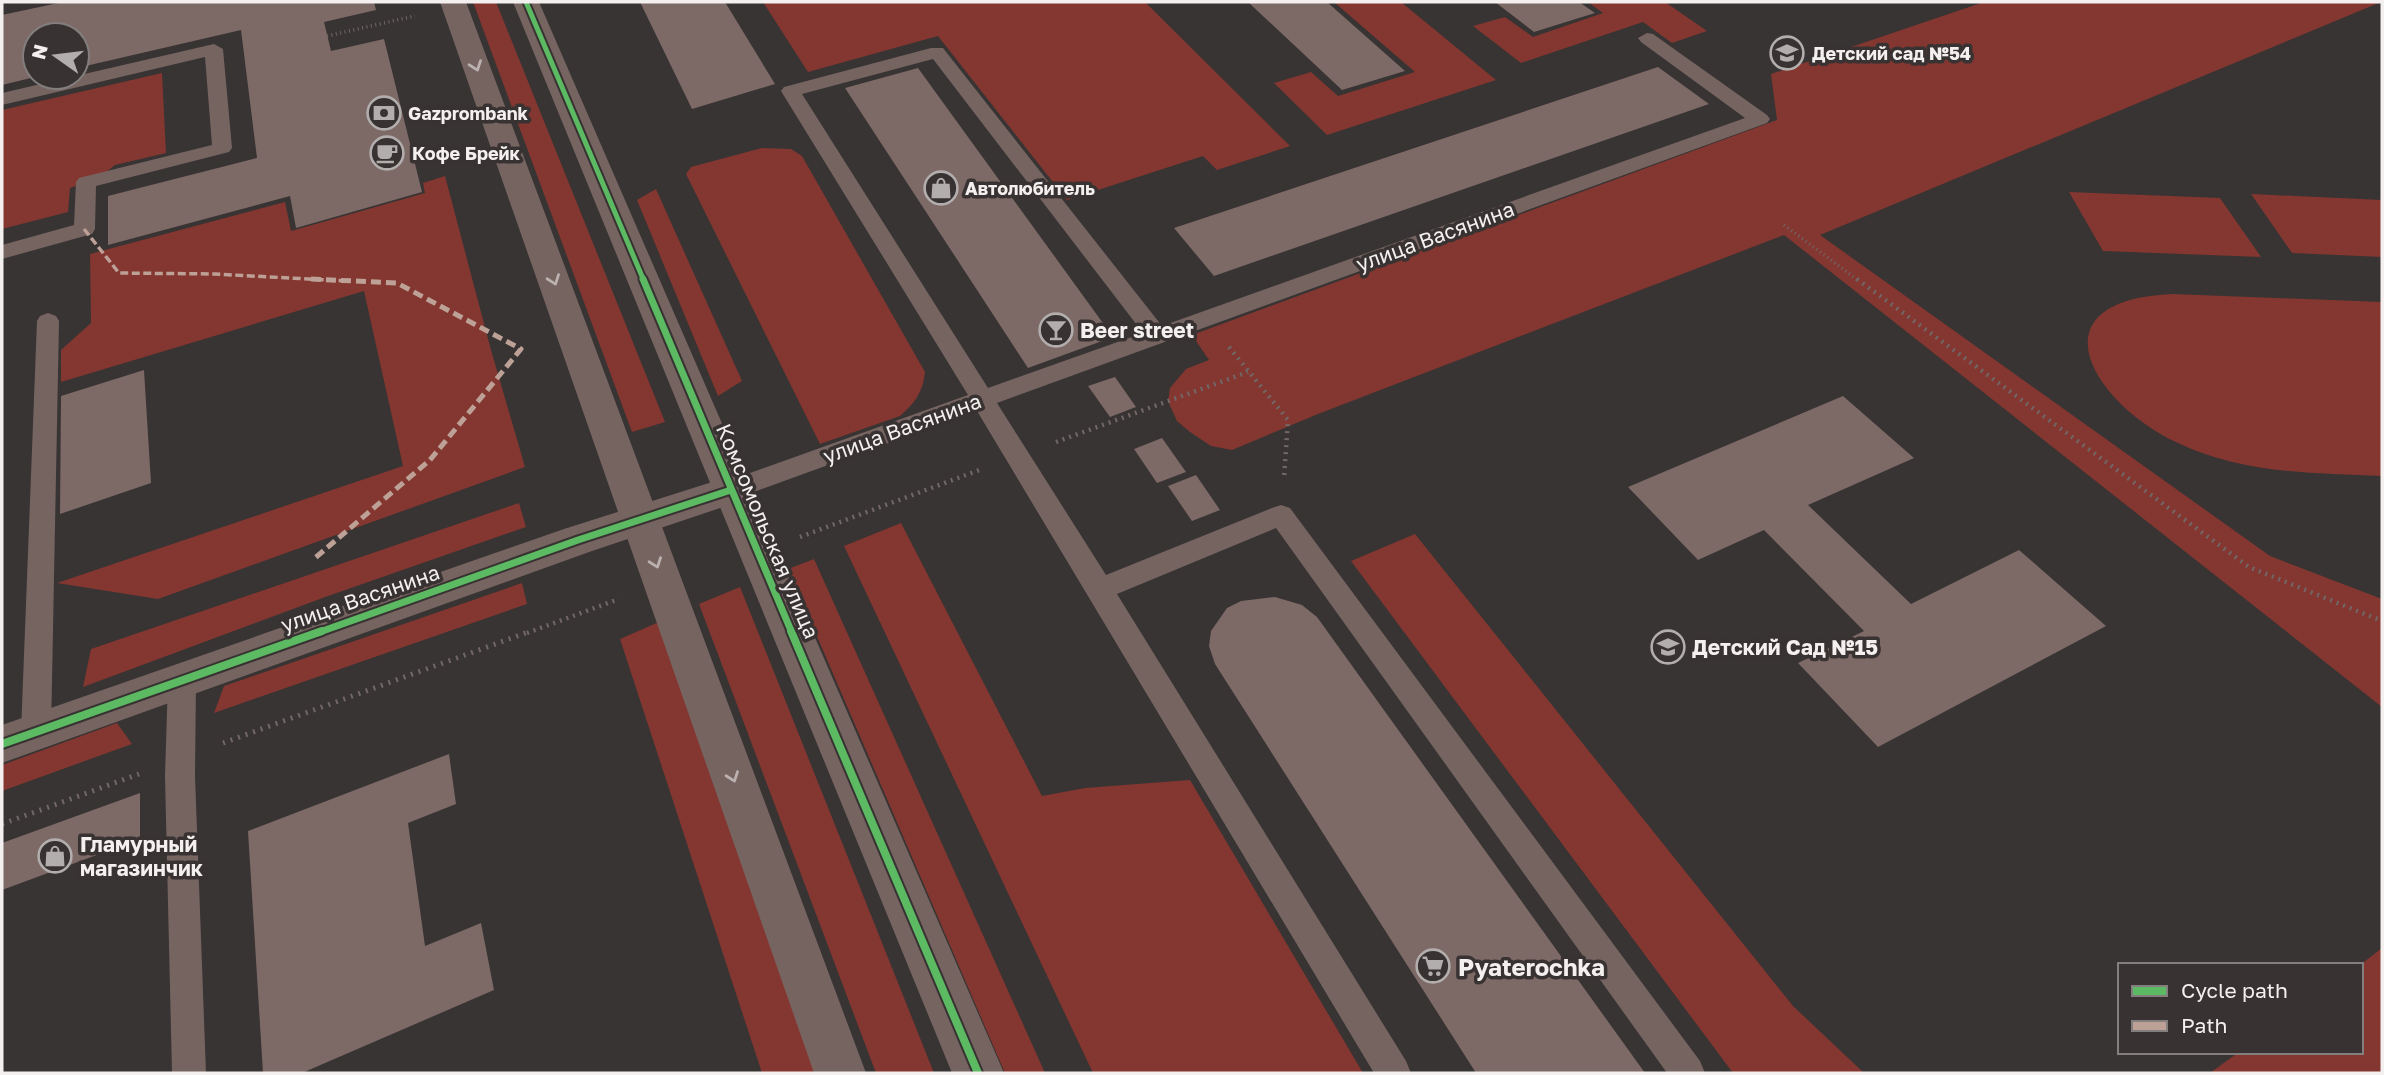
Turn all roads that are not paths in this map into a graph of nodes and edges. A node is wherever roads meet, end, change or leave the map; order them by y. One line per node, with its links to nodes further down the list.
1 (526, 2): 10 (street, Комсомольская улица)
2 (437, 8): 11 (street, one-way to 11)
3 (1647, 38): 5 (lane)
4 (2, 99): 6 (lane)
5 (1759, 119): 8 (lane, улица Васянина)
6 (2, 251)
7 (48, 321): 14 (lane)
8 (1158, 336): 9 (lane, улица Васянина); 9 (lane)
9 (982, 399): 10 (lane, улица Васянина); 12 (lane)
10 (731, 490): 11 (street, улица Васянина); 17 (street, Комсомольская улица)
11 (640, 520): 13 (street, улица Васянина); 16 (street, one-way to 16)
12 (1100, 589): 18 (lane); 19 (lane)
13 (182, 680): 14 (street, улица Васянина); 15 (lane)
14 (19, 738)
15 (189, 1073)
16 (840, 1073)
17 (978, 1073)
18 (1394, 1073)
19 (1688, 1073)

